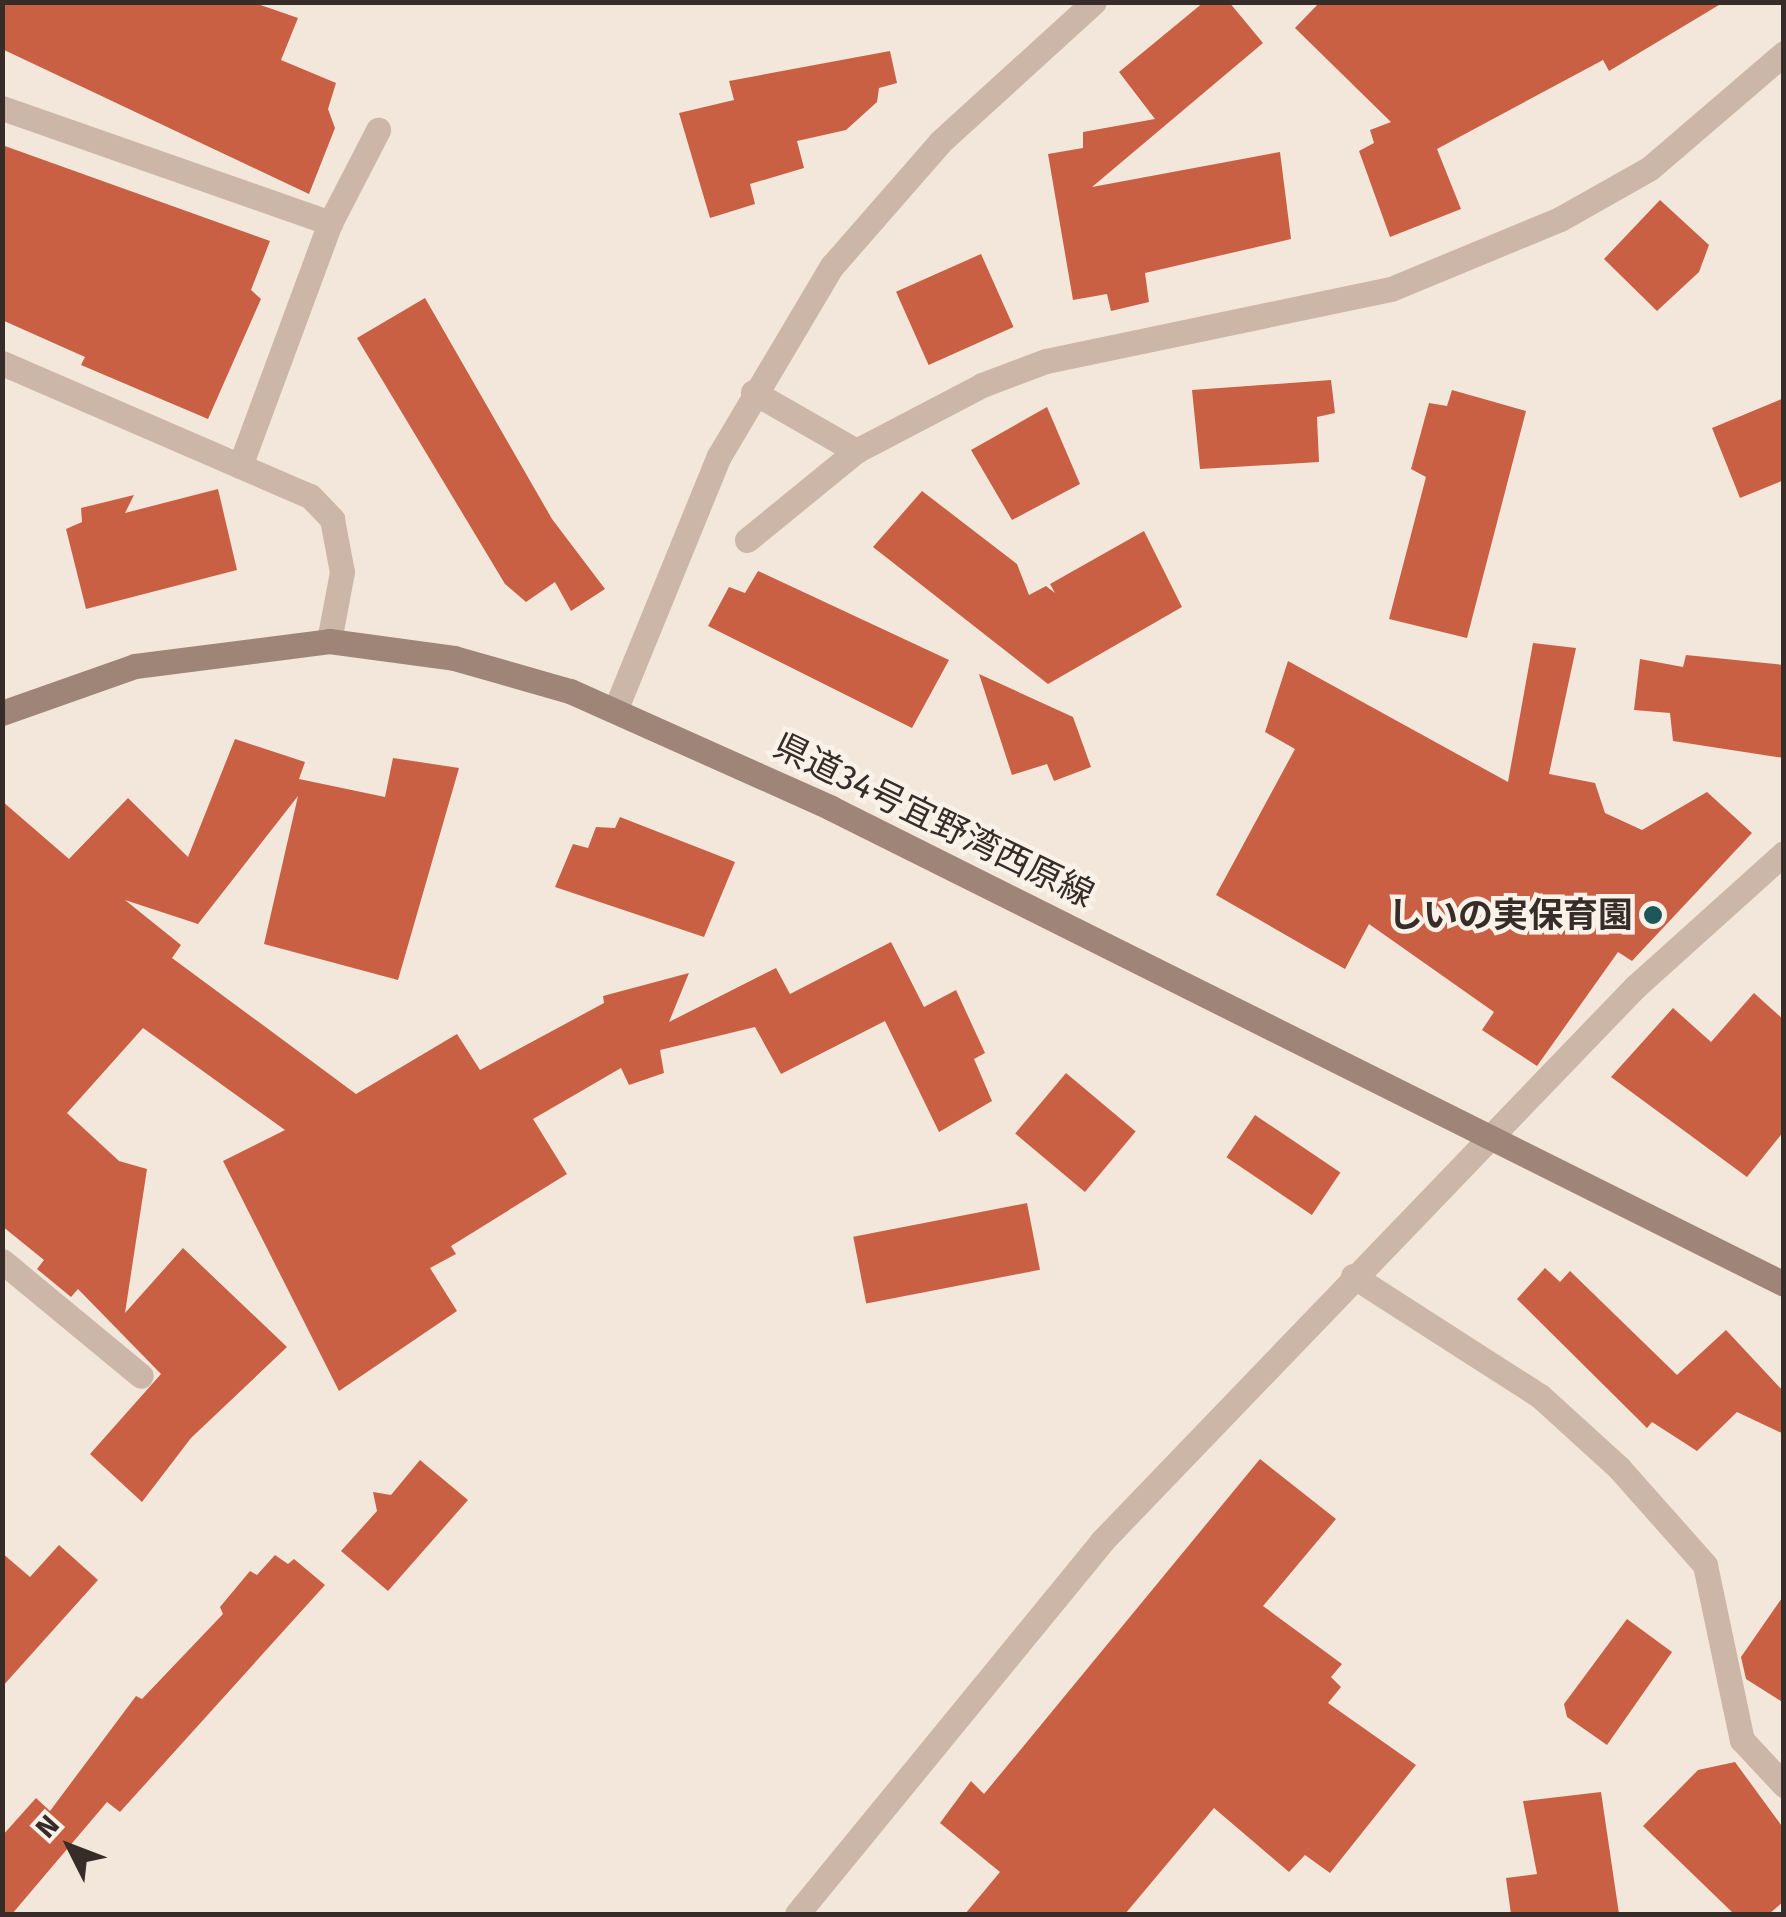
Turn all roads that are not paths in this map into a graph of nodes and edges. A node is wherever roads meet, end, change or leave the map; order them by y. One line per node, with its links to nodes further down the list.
1 (1094, 2): 7 (street)
2 (1784, 53): 8 (street)
3 (2, 108): 5 (street)
4 (378, 130): 5 (street)
5 (330, 223): 9 (street)
6 (2, 363): 9 (street)
7 (753, 392): 8 (street); 12 (street)
8 (856, 451): 10 (street)
9 (240, 466): 11 (street)
10 (746, 540)
11 (329, 642): 12 (main road, 県道34号宜野湾西原線); 13 (main road, 県道34号宜野湾西原線)
12 (616, 708): 15 (main road, 県道34号宜野湾西原線)
13 (2, 712)
14 (1784, 853): 15 (street)
15 (1495, 1138): 17 (street); 18 (main road, 県道34号宜野湾西原線)
16 (2, 1261): 19 (street)
17 (1353, 1276): 20 (street); 21 (street)
18 (1784, 1284)
19 (141, 1376)
20 (1784, 1785)
21 (797, 1914)

